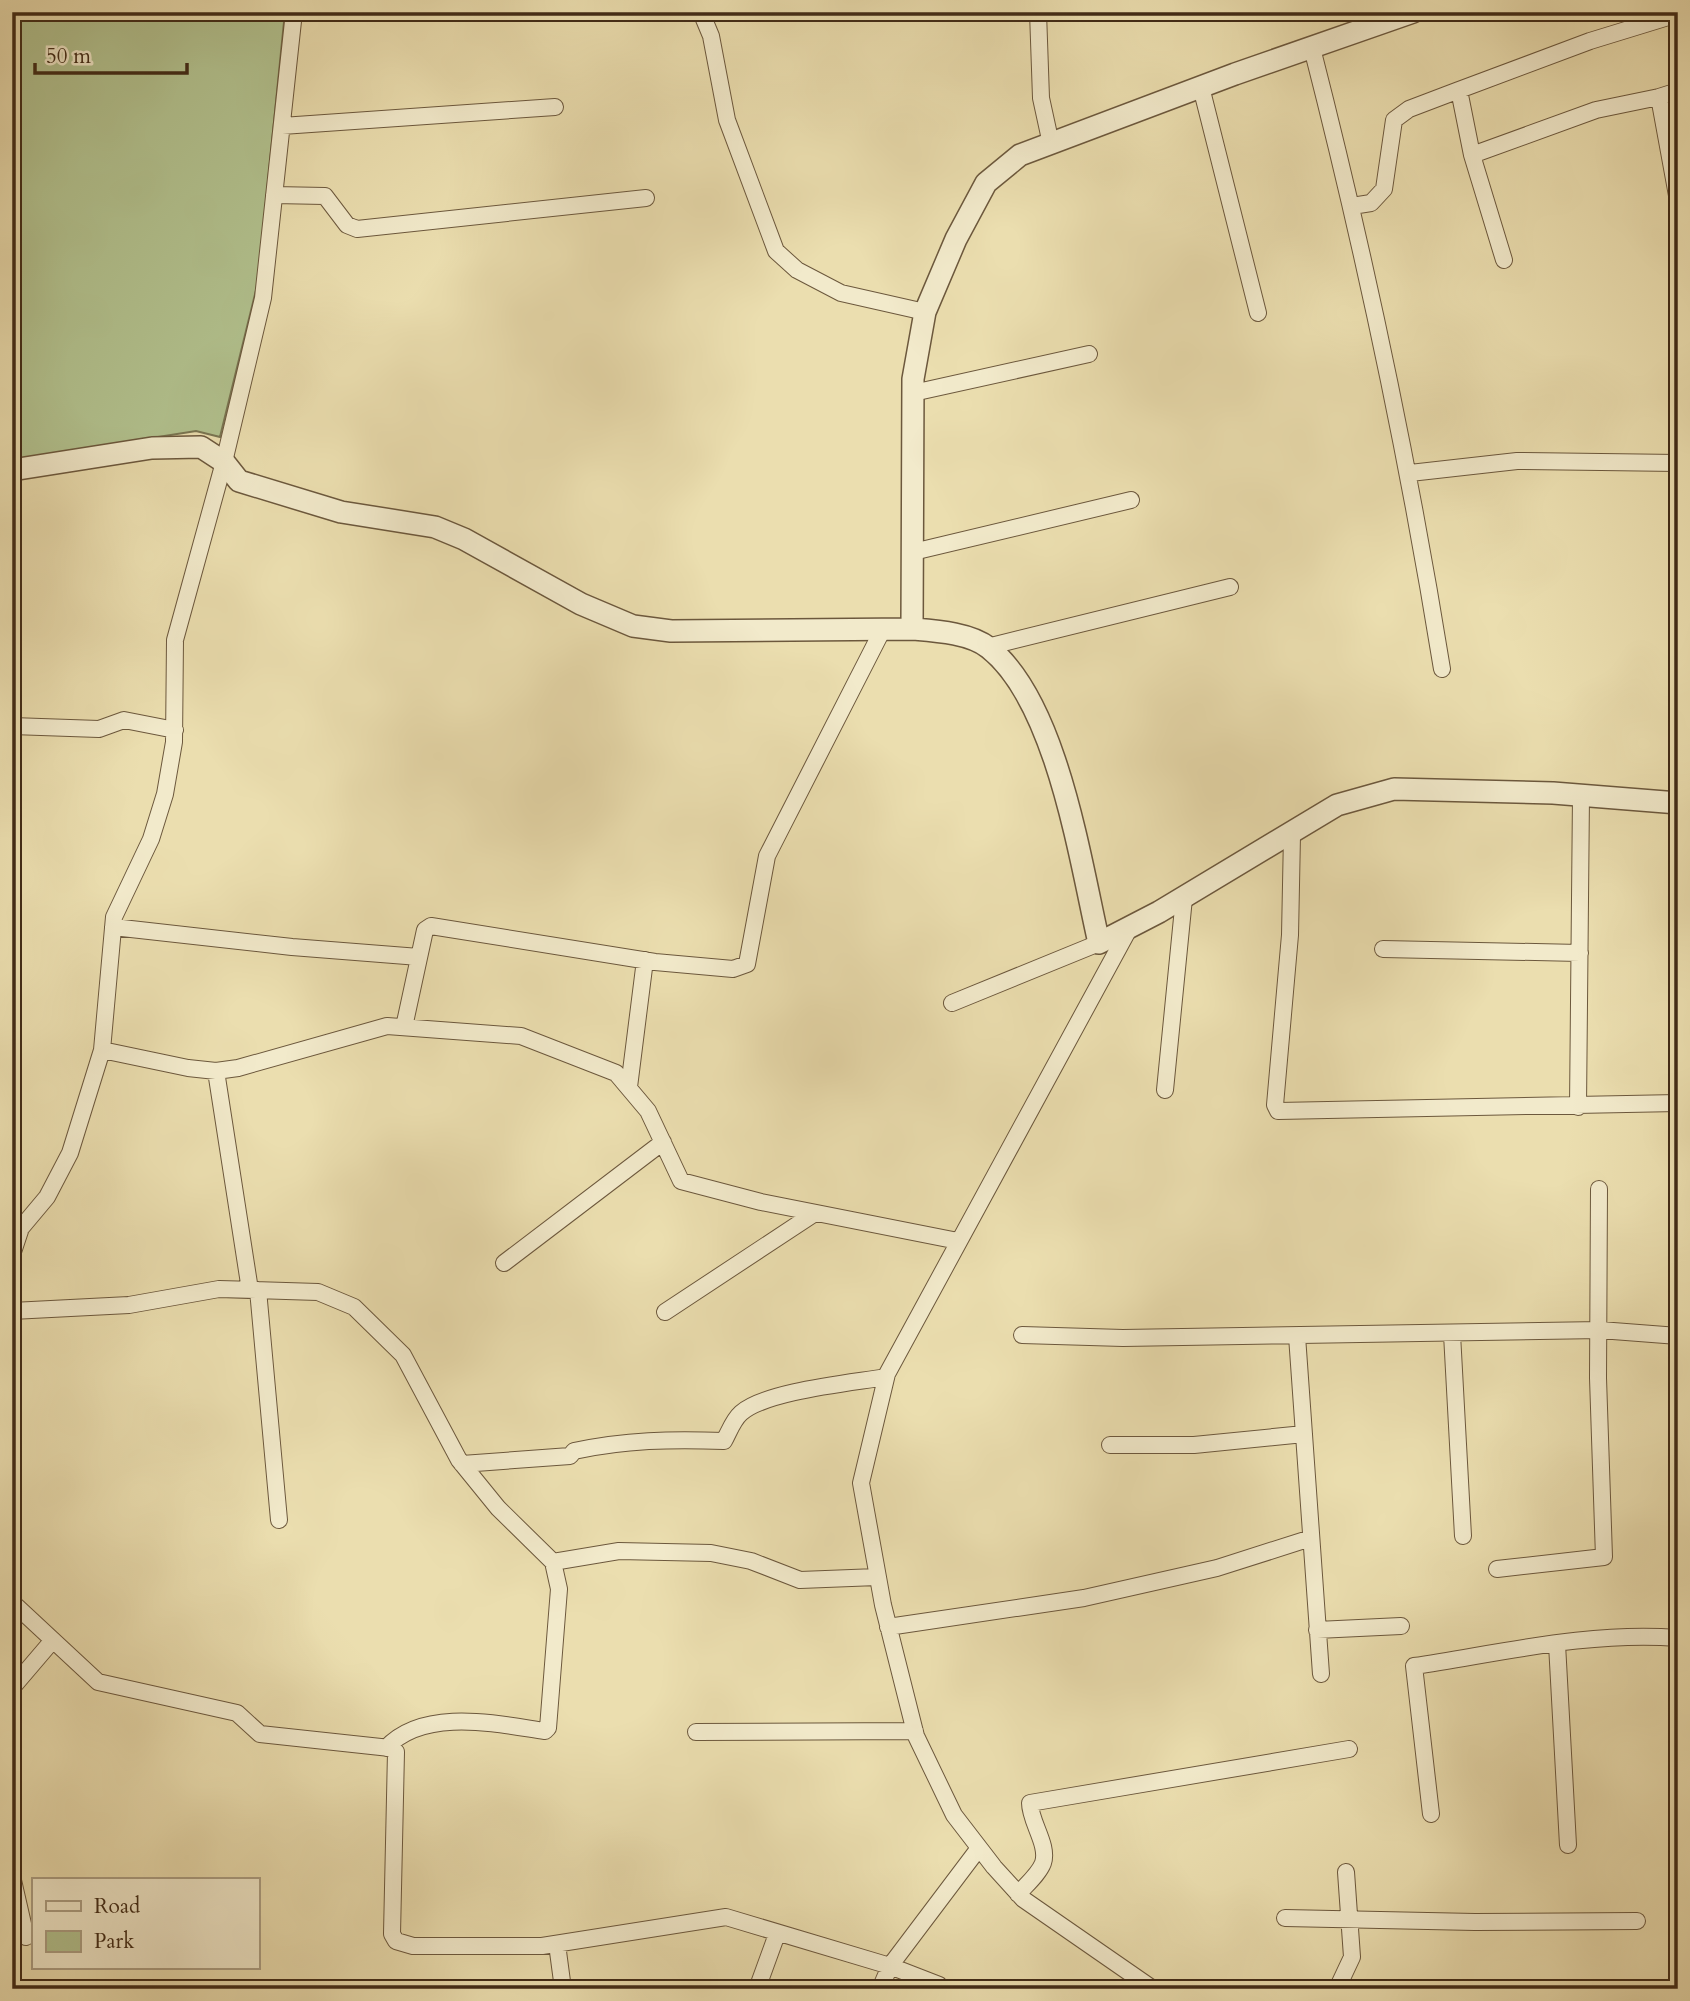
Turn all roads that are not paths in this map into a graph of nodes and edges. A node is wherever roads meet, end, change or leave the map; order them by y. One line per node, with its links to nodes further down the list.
1 (294, 12): 12 (street)
2 (701, 12): 20 (street)
3 (1038, 12): 13 (street)
4 (1413, 12): 6 (street)
5 (1678, 15): 8 (street)
6 (1312, 48): 7 (street); 18 (street)
7 (1201, 87): 13 (street); 21 (street)
8 (1459, 90): 14 (street); 18 (street)
9 (1678, 91): 10 (street)
10 (1659, 97): 14 (street); 17 (street)
11 (555, 107): 12 (street)
12 (282, 126): 15 (street)
13 (1051, 144): 20 (street)
14 (1472, 155): 19 (street)
15 (274, 195): 16 (street); 24 (street)
16 (646, 198)
17 (1678, 201)
18 (1352, 206): 27 (street)
19 (1504, 260)
20 (925, 312): 23 (street)
21 (1258, 313)
22 (1089, 354): 23 (street)
23 (913, 393): 29 (street)
24 (224, 462): 26 (street); 31 (street); 36 (street)
25 (1678, 463): 27 (street)
26 (12, 470)
27 (1410, 473): 34 (street)
28 (1131, 500): 29 (street)
29 (913, 552): 32 (street)
30 (1230, 587): 33 (street)
31 (883, 629): 32 (street); 47 (street)
32 (912, 629): 33 (street)
33 (987, 647): 43 (street)
34 (1443, 669)
35 (12, 726): 36 (street)
36 (175, 730): 41 (street)
37 (1581, 795): 38 (street); 39 (street); 45 (street)
38 (1678, 803)
39 (1292, 835): 40 (street); 55 (street)
40 (1184, 898): 42 (street); 53 (street)
41 (113, 927): 46 (street); 50 (street)
42 (1129, 929): 43 (street); 59 (street)
43 (1099, 943): 48 (street)
44 (1383, 949): 45 (street)
45 (1580, 953): 55 (street)
46 (418, 957): 47 (street); 49 (street)
47 (645, 960): 52 (street)
48 (952, 1003)
49 (404, 1027): 51 (street); 52 (street)
50 (102, 1050): 51 (street); 60 (street)
51 (216, 1071): 62 (street)
52 (629, 1087): 56 (street)
53 (1165, 1090)
54 (1678, 1103): 55 (street)
55 (1578, 1107)
56 (663, 1142): 58 (street); 61 (street)
57 (1599, 1189): 65 (street)
58 (815, 1213): 59 (street); 64 (street)
59 (958, 1241): 70 (street)
60 (12, 1255)
61 (504, 1263)
62 (254, 1290): 63 (street); 73 (street); 74 (street)
63 (12, 1311)
64 (665, 1312)
65 (1600, 1330): 66 (street); 69 (street); 78 (street)
66 (1452, 1334): 68 (street); 75 (street)
67 (1022, 1335): 68 (street)
68 (1297, 1336): 71 (street)
69 (1678, 1336)
70 (886, 1377): 73 (street); 79 (street)
71 (1304, 1434): 72 (street); 76 (street)
72 (1110, 1445)
73 (462, 1464): 77 (street)
74 (279, 1520)
75 (1463, 1536)
76 (1311, 1538): 82 (street); 83 (street)
77 (553, 1562): 79 (street); 91 (street)
78 (1497, 1569)
79 (877, 1577): 82 (street)
80 (12, 1602): 85 (street)
81 (1401, 1626): 83 (street)
82 (888, 1628): 89 (street)
83 (1317, 1630): 87 (street)
84 (1678, 1638): 86 (street)
85 (53, 1640): 88 (street); 91 (street)
86 (1557, 1644): 93 (street); 94 (street)
87 (1321, 1674)
88 (12, 1688)
89 (915, 1731): 90 (street); 95 (street)
90 (696, 1732)
91 (386, 1748): 104 (street)
92 (1349, 1749): 98 (street)
93 (1431, 1814)
94 (1567, 1845)
95 (979, 1848): 98 (street); 105 (street)
96 (1346, 1872): 100 (street)
97 (12, 1876): 103 (street)
98 (1018, 1894): 110 (street)
99 (1285, 1918): 100 (street)
100 (1349, 1919): 101 (street); 111 (street)
101 (1637, 1921)
102 (777, 1934): 104 (street); 105 (street); 107 (street)
103 (26, 1937)
104 (557, 1944): 106 (street)
105 (890, 1966): 108 (street); 109 (street)
106 (563, 1989)
107 (757, 1989)
108 (880, 1989)
109 (940, 1989)
110 (1153, 1989)
111 (1337, 1989)

